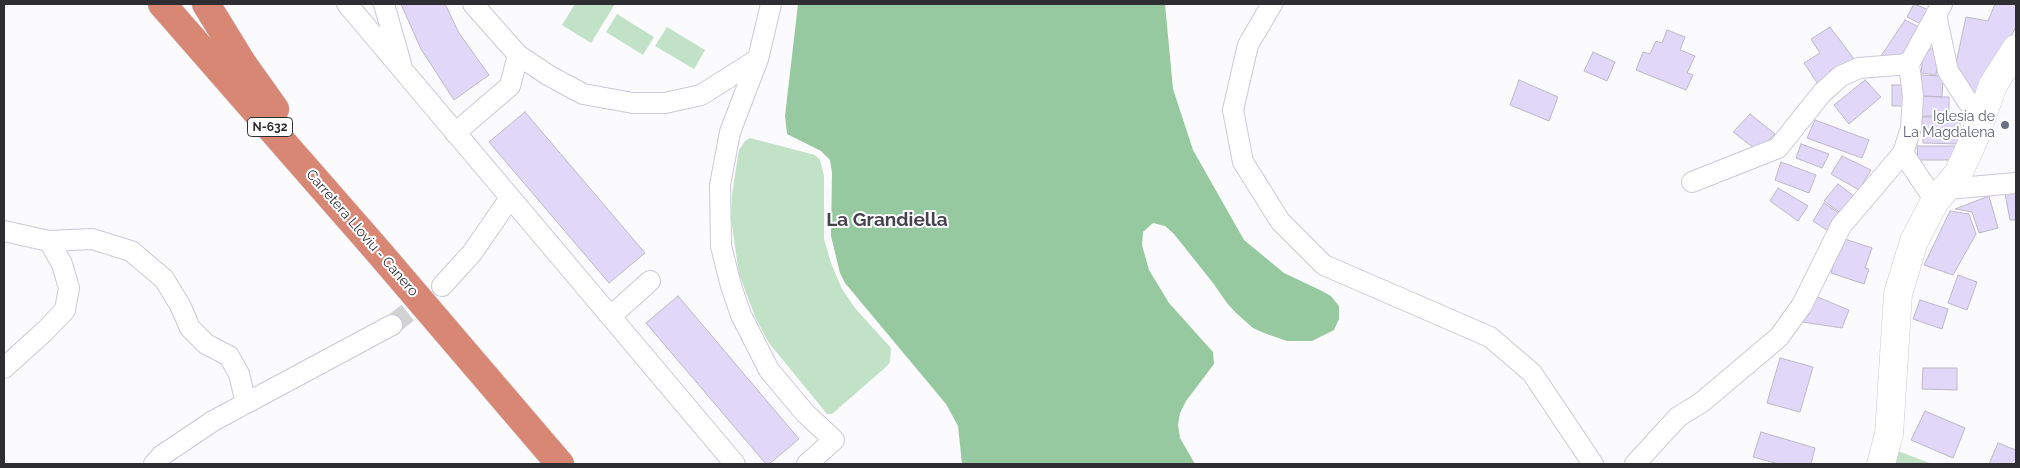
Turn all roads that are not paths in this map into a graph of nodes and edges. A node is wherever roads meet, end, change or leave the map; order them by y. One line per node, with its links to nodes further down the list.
1 (162, 4): 23 (highway, Carretera Lloviu - Canero / N-632)
2 (206, 4): 23 (highway)
3 (346, 4): 13 (street)
4 (384, 4): 13 (street)
5 (473, 4): 10 (street)
6 (771, 4): 11 (street)
7 (1272, 4): 34 (street)
8 (1939, 9): 12 (street); 14 (street)
9 (2016, 49): 14 (street)
10 (518, 55): 11 (street); 15 (street)
11 (758, 59): 33 (street)
12 (1909, 64): 16 (street); 17 (street)
13 (403, 72): 15 (street)
14 (1984, 113): 19 (street)
15 (455, 133): 20 (street)
16 (1903, 153): 19 (street); 35 (street)
17 (1692, 182)
18 (2016, 183): 19 (street)
19 (1941, 195): 36 (street)
20 (510, 198): 25 (street); 26 (street)
21 (4, 231): 22 (street)
22 (49, 241): 28 (street); 29 (street)
23 (377, 250): 31 (highway, Carretera Lloviu - Canero / N-632)
24 (650, 281): 26 (street)
25 (442, 286)
26 (610, 316): 32 (street)
27 (392, 325): 29 (street)
28 (4, 368)
29 (246, 403): 30 (street)
30 (159, 461)
31 (560, 464)
32 (735, 464)
33 (807, 464)
34 (1593, 464)
35 (1635, 464)
36 (1881, 464)

